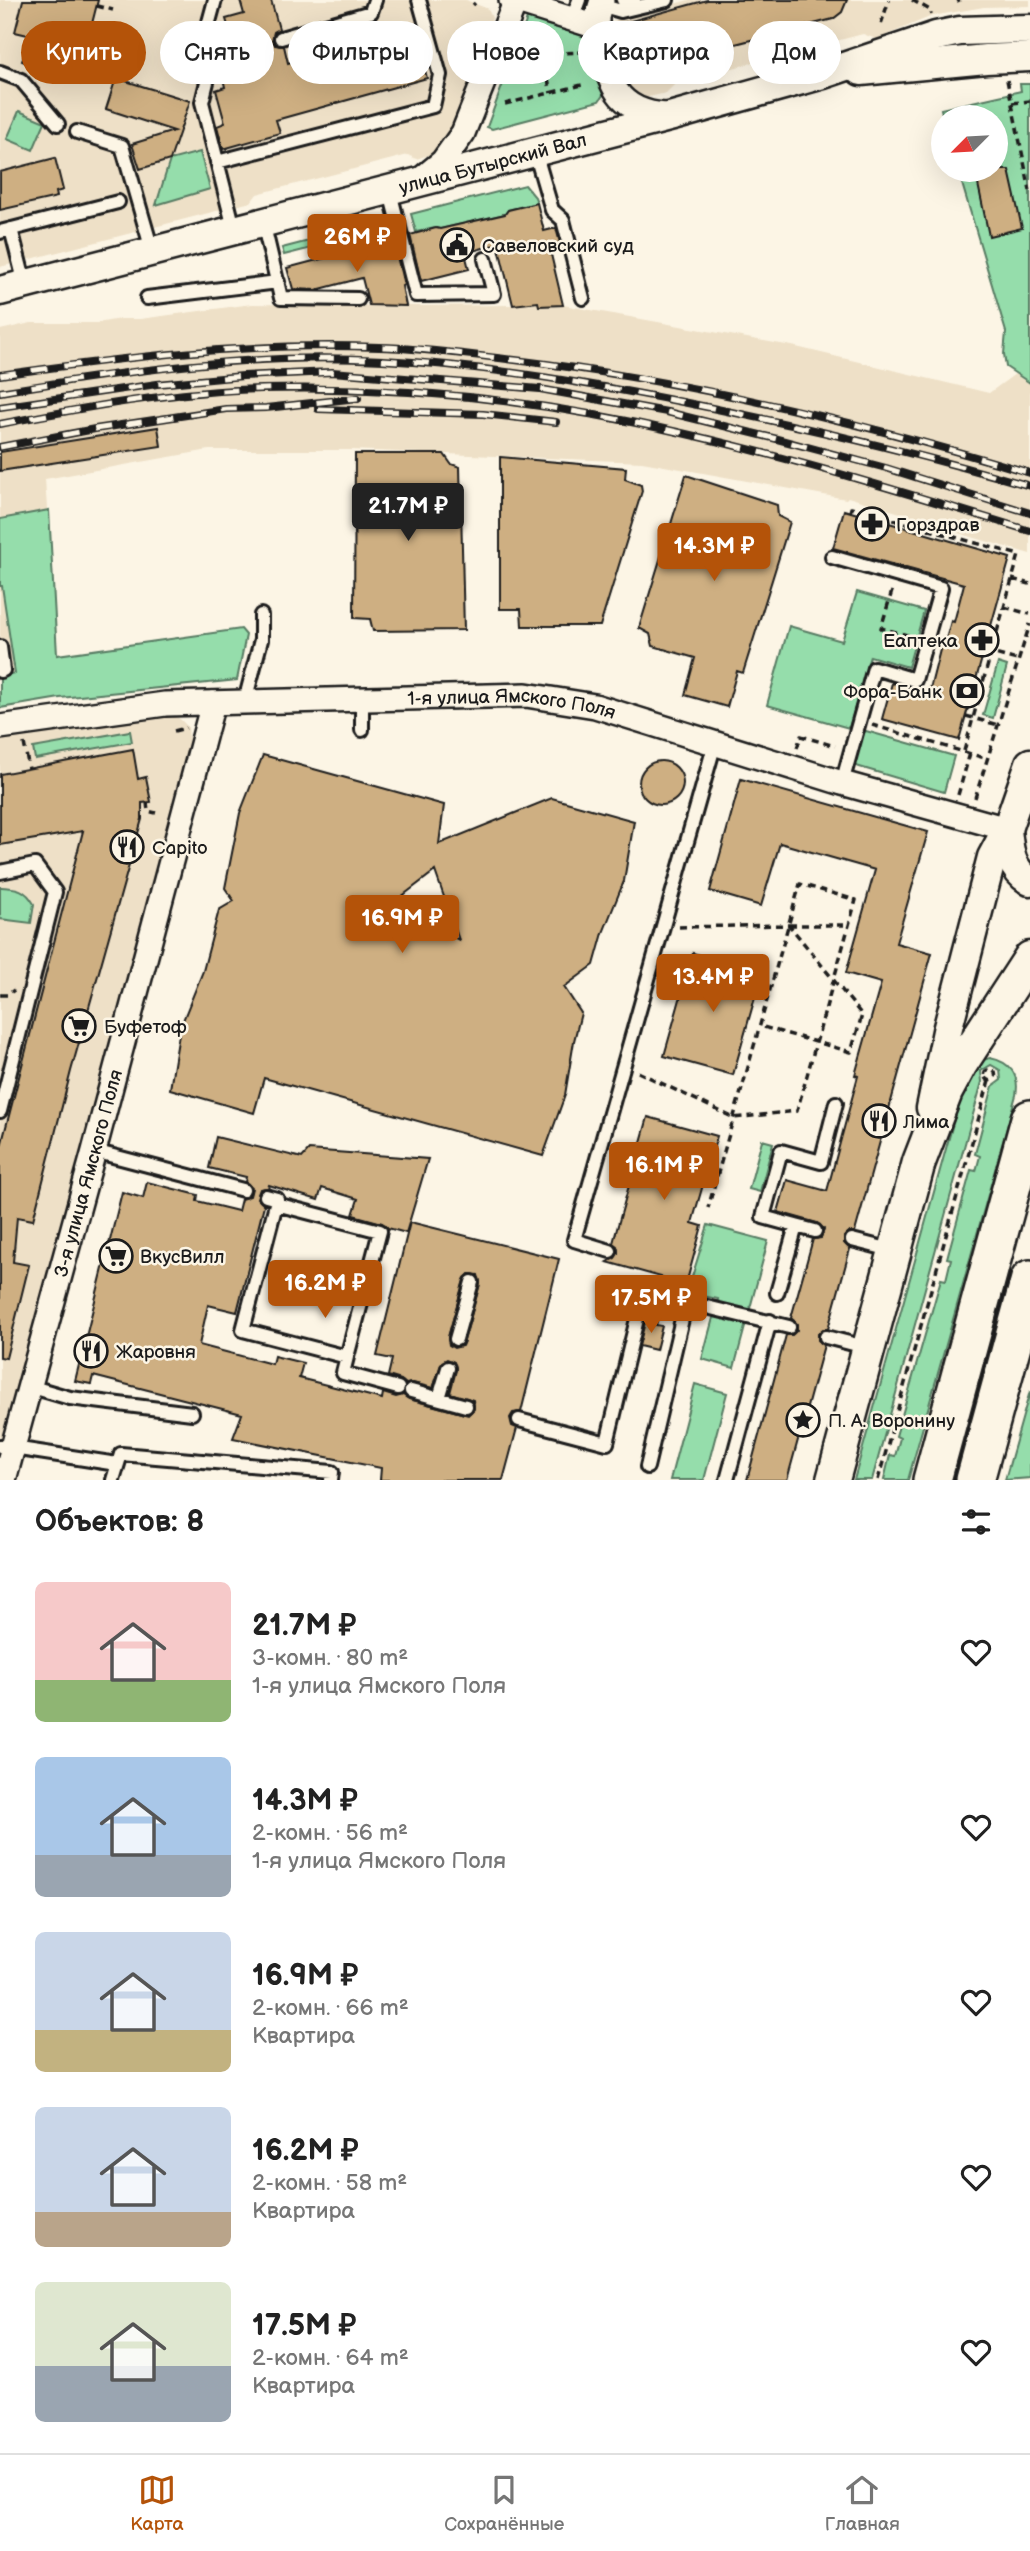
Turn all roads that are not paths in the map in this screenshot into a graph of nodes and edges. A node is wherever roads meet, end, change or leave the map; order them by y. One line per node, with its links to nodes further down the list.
1 (215, 0): 10 (lane)
2 (375, 0): 12 (lane)
3 (419, 0): 23 (lane)
4 (623, 0): 5 (lane)
5 (634, 0)
6 (667, 0): 7 (lane)
7 (653, 2): 9 (lane)
8 (531, 3): 9 (street); 24 (street)
9 (592, 16): 19 (street)
10 (209, 21)
11 (1030, 29): 14 (street, улица Бутырский Вал)
12 (282, 38)
13 (1030, 57): 16 (street, улица Бутырский Вал)
14 (841, 68)
15 (0, 72): 20 (lane)
16 (841, 73)
17 (206, 84): 23 (lane)
18 (787, 84): 19 (street, улица Бутырский Вал)
19 (673, 116): 22 (street, улица Бутырский Вал)
20 (58, 124)
21 (77, 132): 30 (lane)
22 (535, 151): 24 (street, улица Бутырский Вал); 35 (lane)
23 (217, 162): 28 (lane)
24 (419, 180): 25 (street, улица Бутырский Вал)
25 (389, 188): 27 (street, улица Бутырский Вал); 31 (lane)
26 (117, 202): 29 (lane)
27 (263, 222): 28 (street, улица Бутырский Вал); 32 (lane)
28 (234, 228): 30 (street, улица Бутырский Вал)
29 (6, 230): 33 (lane)
30 (152, 250): 33 (street, улица Бутырский Вал)
31 (485, 259)
32 (278, 282): 34 (lane); 36 (lane)
33 (12, 287)
34 (147, 298)
35 (583, 298)
36 (358, 299)
37 (832, 557): 48 (lane)
38 (261, 615): 42 (lane)
39 (0, 647): 40 (lane)
40 (0, 671)
41 (362, 699): 42 (street, 1-я улица Ямского Поля); 45 (lane); 46 (street, 1-я улица Ямского Поля)
42 (245, 701): 43 (street, 1-я улица Ямского Поля)
43 (213, 703): 44 (street, 1-я улица Ямского Поля); 56 (street, 3-я улица Ямского Поля)
44 (0, 727)
45 (362, 730)
46 (715, 743): 48 (street, 1-я улица Ямского Поля); 62 (lane)
47 (1030, 763): 49 (street)
48 (842, 783): 49 (street, 1-я улица Ямского Поля)
49 (1007, 829): 51 (street); 57 (street)
50 (0, 872): 54 (lane)
51 (1030, 881)
52 (1030, 958): 57 (main road)
53 (836, 1103): 59 (lane)
54 (0, 1107)
55 (1030, 1119): 88 (main road)
56 (94, 1151): 58 (lane); 75 (street, 3-я улица Ямского Поля)
57 (919, 1162): 63 (main road)
58 (243, 1190)
59 (796, 1226): 60 (lane); 66 (lane)
60 (815, 1230)
61 (852, 1240): 63 (lane)
62 (610, 1251)
63 (895, 1251): 72 (main road)
64 (1030, 1279): 89 (main road)
65 (472, 1282): 71 (lane)
66 (776, 1293)
67 (686, 1302): 68 (lane); 79 (lane); 82 (lane)
68 (770, 1321): 69 (lane); 86 (lane)
69 (789, 1326)
70 (826, 1337): 72 (lane)
71 (456, 1339)
72 (869, 1348): 87 (main road)
73 (347, 1357): 73 (lane); 76 (lane)
74 (448, 1368): 76 (lane)
75 (29, 1386): 78 (lane); 80 (street, 3-я улица Ямского Поля)
76 (439, 1398): 77 (lane)
77 (466, 1406)
78 (192, 1413)
79 (519, 1420)
80 (6, 1448): 81 (lane); 83 (street, 3-я улица Ямского Поля)
81 (117, 1464): 84 (lane); 85 (lane)
82 (647, 1467)
83 (4, 1480)
84 (113, 1480)
85 (331, 1480)
86 (726, 1480)
87 (833, 1480)
88 (932, 1480)
89 (975, 1480)

